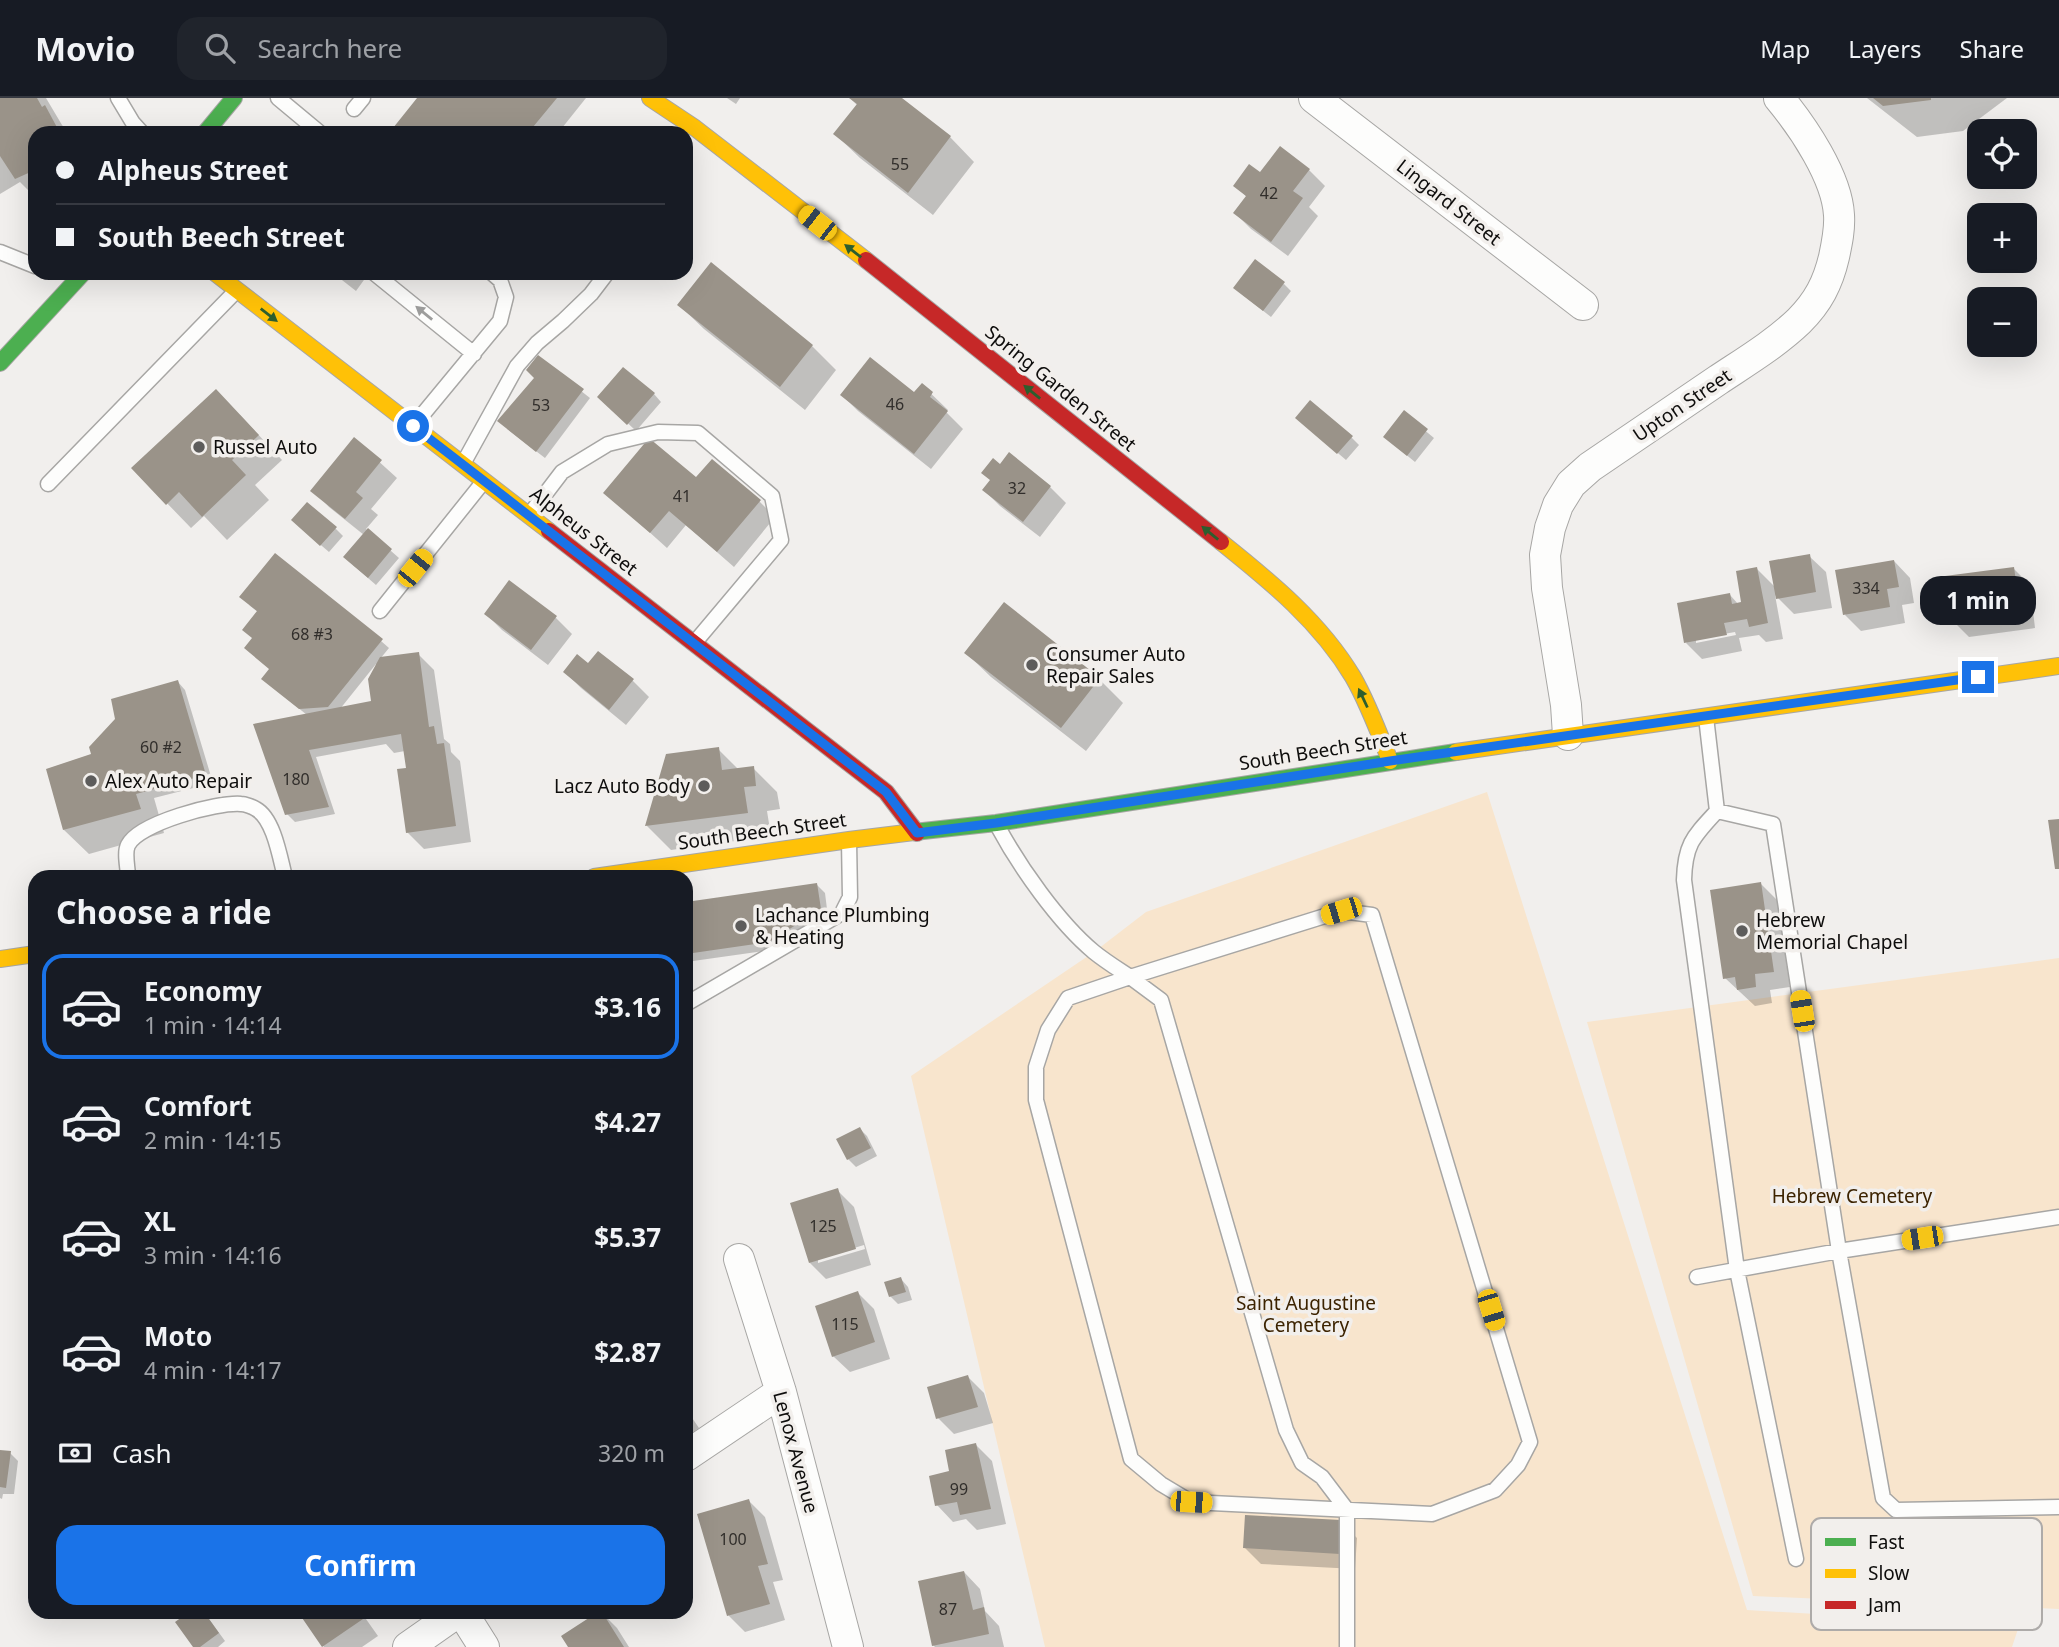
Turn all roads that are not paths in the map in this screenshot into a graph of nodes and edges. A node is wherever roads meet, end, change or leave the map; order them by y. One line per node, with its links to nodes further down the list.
1 (118, 98): 7 (lane)
2 (234, 98): 8 (street)
3 (278, 98): 9 (lane)
4 (650, 98): 10 (street, Spring Garden Street)
5 (1314, 98): 21 (street, Lingard Street)
6 (1779, 98): 33 (street, Upton Street)
7 (136, 126)
8 (211, 126)
9 (312, 126)
10 (692, 126)
11 (695, 128): 12 (lane); 34 (street, Spring Garden Street, one-way to 11)
12 (693, 131)
13 (0, 252): 14 (lane)
14 (28, 263)
15 (71, 280): 23 (street)
16 (224, 280): 20 (street, Alpheus Street)
17 (383, 280): 22 (lane, one-way to 17)
18 (500, 280): 22 (lane)
19 (602, 280): 25 (lane)
20 (237, 290): 24 (street, Alpheus Street, one-way to 24); 27 (lane)
21 (1583, 305)
22 (474, 354): 24 (lane)
23 (0, 363)
24 (413, 426): 25 (street, Alpheus Street)
25 (463, 464): 26 (street, Alpheus Street)
26 (484, 481): 28 (street, Alpheus Street); 29 (lane)
27 (48, 484)
28 (529, 515): 30 (street, Alpheus Street); 30 (lane)
29 (380, 611)
30 (695, 642): 37 (street, Alpheus Street)
31 (2059, 666): 32 (street, South Beech Street)
32 (1706, 716): 33 (street, South Beech Street); 35 (lane)
33 (1568, 735): 34 (street, South Beech Street)
34 (1390, 761): 36 (street, South Beech Street)
35 (1717, 811): 47 (lane); 49 (lane)
36 (996, 823): 37 (street, South Beech Street); 44 (lane)
37 (917, 833): 38 (street, South Beech Street)
38 (849, 840): 41 (street, South Beech Street); 45 (lane)
39 (128, 870): 40 (lane)
40 (283, 870)
41 (643, 870)
42 (28, 955): 43 (street)
43 (0, 958)
44 (1130, 977): 54 (lane); 54 (lane); 54 (lane)
45 (693, 1000)
46 (2059, 1217): 47 (lane)
47 (1839, 1251): 49 (lane); 53 (lane)
48 (739, 1258): 51 (street, Lenox Avenue)
49 (1737, 1270): 50 (lane); 55 (lane)
50 (1697, 1278)
51 (780, 1392): 52 (street); 60 (street, Lenox Avenue)
52 (693, 1451)
53 (2059, 1507)
54 (1347, 1510): 61 (lane)
55 (1796, 1559)
56 (450, 1619): 58 (street)
57 (465, 1619): 59 (street)
58 (408, 1647)
59 (484, 1647)
60 (848, 1647)
61 (1347, 1647)

